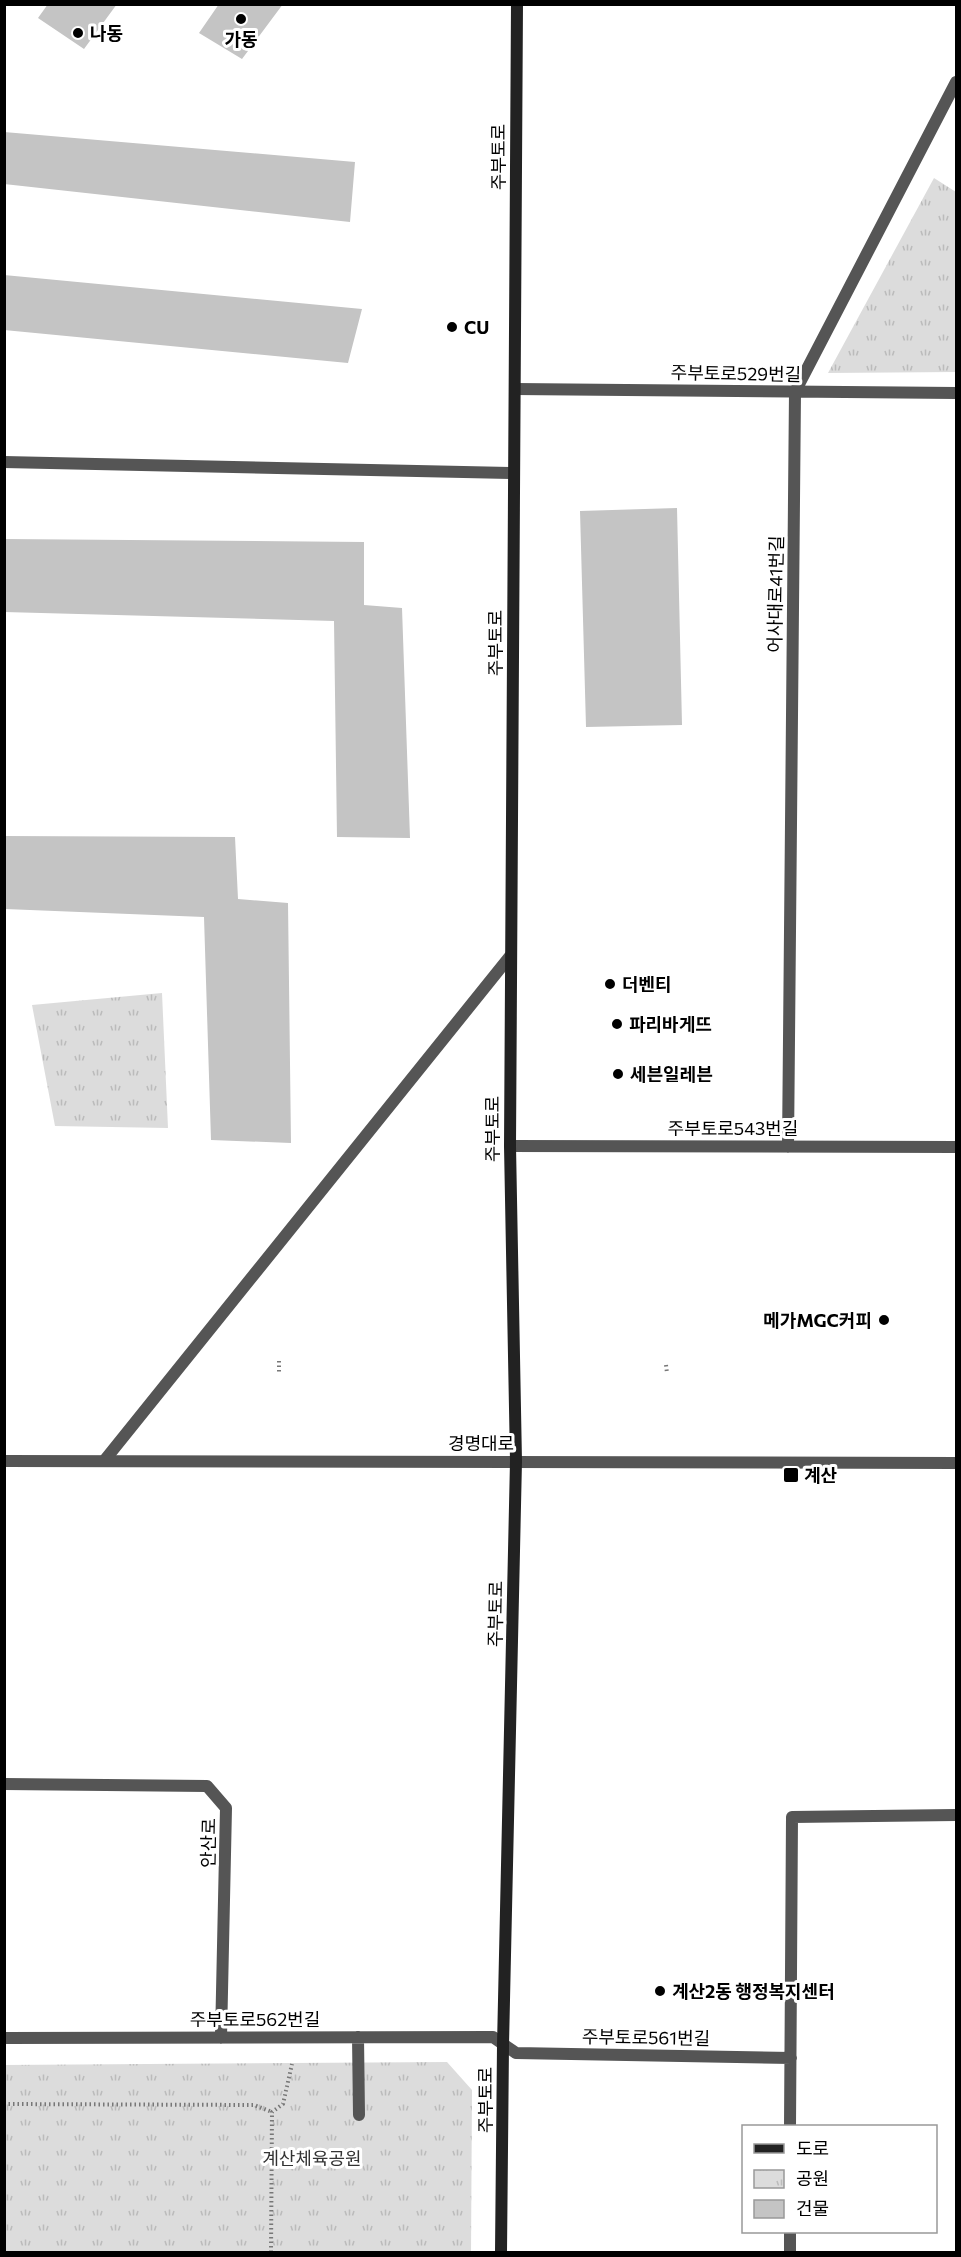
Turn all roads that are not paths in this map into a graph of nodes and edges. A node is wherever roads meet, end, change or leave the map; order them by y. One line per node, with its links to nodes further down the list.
1 (518, 4): 3 (main road, 주부토로)
2 (957, 82): 4 (street, 어사대로41번길)
3 (515, 389): 4 (street, 주부토로529번길); 7 (main road, 주부토로)
4 (795, 392): 5 (street, 주부토로529번길); 10 (street, 어사대로41번길)
5 (957, 393)
6 (4, 462): 7 (street)
7 (514, 473): 8 (main road, 주부토로)
8 (511, 955): 9 (main road, 주부토로); 13 (street)
9 (510, 1146): 10 (street, 주부토로543번길); 14 (main road, 주부토로)
10 (788, 1147): 11 (street, 주부토로543번길)
11 (957, 1147)
12 (4, 1461): 13 (street, 경명대로)
13 (104, 1461): 14 (street, 경명대로)
14 (516, 1461): 15 (street, 경명대로); 21 (main road, 주부토로)
15 (957, 1463)
16 (4, 1784): 20 (street, 안산로)
17 (957, 1815): 22 (street)
18 (358, 2037): 20 (street, 주부토로562번길); 21 (street, 주부토로562번길); 23 (street)
19 (4, 2038): 20 (street, 주부토로562번길)
20 (221, 2038)
21 (503, 2045): 22 (street, 주부토로561번길); 26 (main road, 주부토로)
22 (791, 2058): 24 (street)
23 (359, 2115)
24 (790, 2125)
25 (790, 2233): 27 (street)
26 (501, 2253)
27 (790, 2253)

